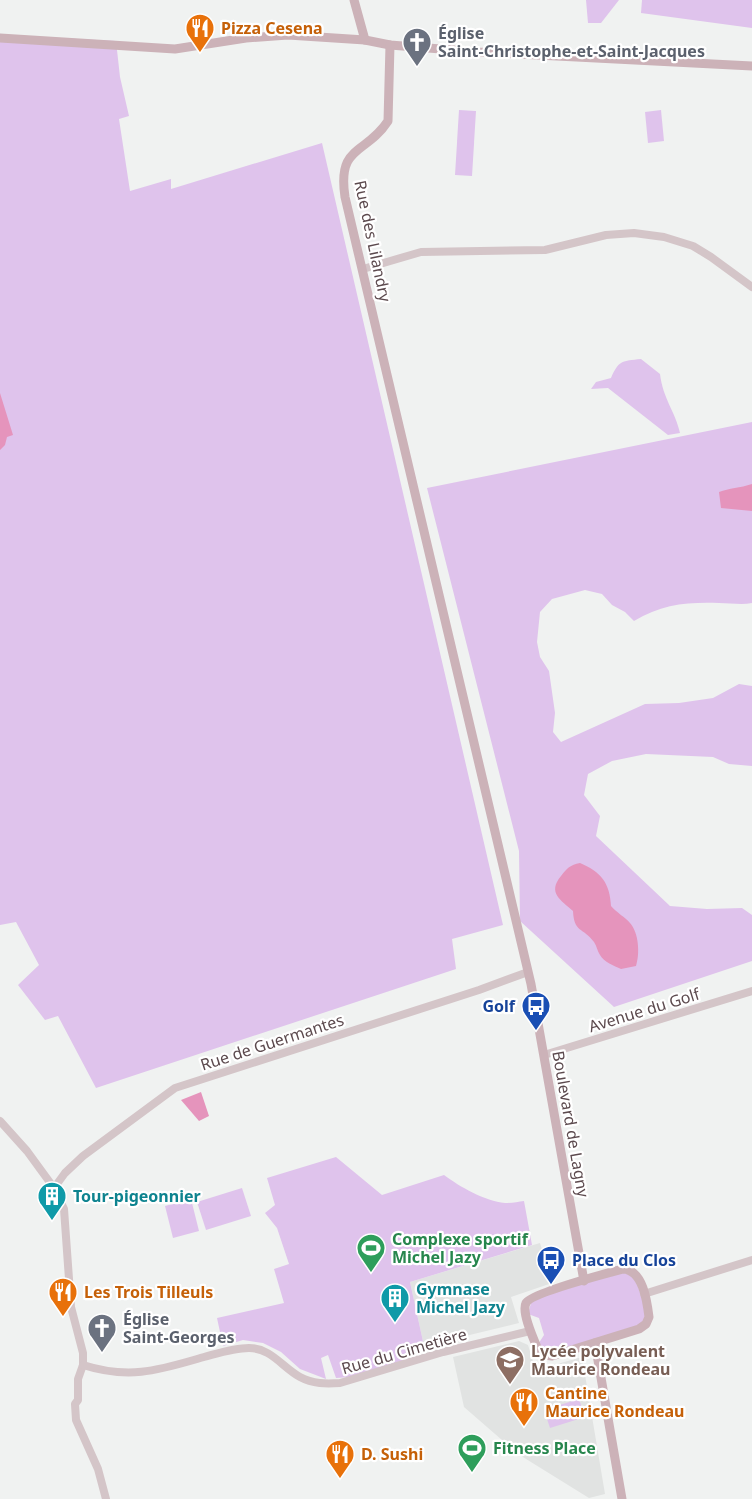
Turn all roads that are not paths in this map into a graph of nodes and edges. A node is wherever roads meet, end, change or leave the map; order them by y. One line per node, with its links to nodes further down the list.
1 (354, 0): 3 (main road)
2 (0, 38): 3 (main road)
3 (365, 40): 4 (main road)
4 (390, 45): 5 (main road); 6 (main road, Rue des Lilandry)
5 (752, 66)
6 (363, 268): 7 (street); 8 (main road, Rue des Lilandry)
7 (752, 287)
8 (528, 972): 10 (main road, Boulevard de Lagny); 12 (street, Rue de Guermantes)
9 (752, 991): 10 (street, Avenue du Golf)
10 (544, 1055): 14 (main road, Boulevard de Lagny)
11 (0, 1121): 12 (street)
12 (54, 1188): 18 (street)
13 (752, 1260): 15 (street)
14 (584, 1281): 15 (main road); 16 (main road)
15 (644, 1293): 17 (main road)
16 (531, 1331): 17 (main road); 18 (street, Rue du Cimetière)
17 (595, 1343): 20 (main road)
18 (83, 1365): 19 (street)
19 (106, 1499)
20 (622, 1499)

